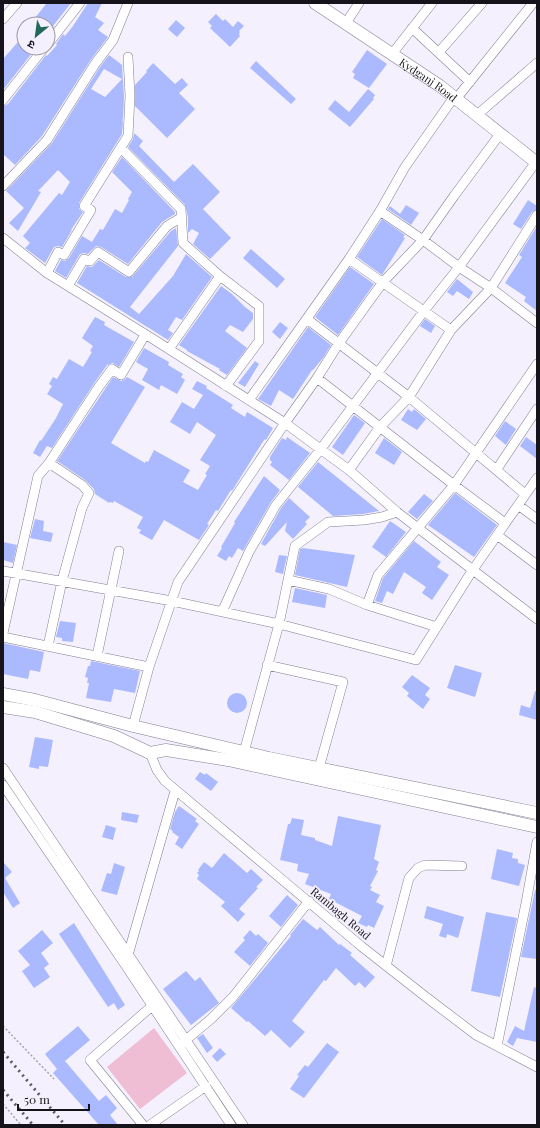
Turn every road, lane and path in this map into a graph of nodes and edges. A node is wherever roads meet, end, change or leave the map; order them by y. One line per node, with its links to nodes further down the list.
1 (17, 3): 9 (street)
2 (80, 3): 12 (street)
3 (128, 3): 25 (street)
4 (359, 3): 10 (street)
5 (432, 3): 11 (street)
6 (482, 3): 13 (street)
7 (533, 3): 18 (street)
8 (319, 4): 10 (main road, Kydganj Road)
9 (3, 19)
10 (346, 22): 14 (main road, Kydganj Road)
11 (412, 28): 13 (street); 14 (street)
12 (56, 34)
13 (439, 52): 18 (street)
14 (392, 54): 19 (main road, Kydganj Road)
15 (38, 56): 20 (street)
16 (128, 57): 23 (street)
17 (537, 64): 21 (street)
18 (470, 82): 19 (street)
19 (455, 98): 21 (main road, Kydganj Road); 26 (street)
20 (3, 100)
21 (477, 115): 22 (main road, Kydganj Road)
22 (500, 134): 24 (main road, Kydganj Road); 30 (street)
23 (121, 148): 28 (street); 33 (street)
24 (536, 163): 32 (street)
25 (3, 186)
26 (380, 211): 30 (street); 31 (street)
27 (537, 215): 37 (street)
28 (182, 217): 34 (street); 36 (street)
29 (3, 238): 33 (street)
30 (423, 240): 32 (street); 35 (street)
31 (349, 259): 35 (street); 39 (street)
32 (459, 268): 37 (street); 38 (street)
33 (47, 273): 36 (street)
34 (220, 276): 44 (street); 48 (street)
35 (383, 282): 38 (street); 43 (street)
36 (68, 286): 42 (street)
37 (491, 288): 40 (street); 41 (street)
38 (424, 311): 41 (street); 46 (street)
39 (308, 319): 43 (street); 50 (street)
40 (537, 323)
41 (451, 330): 49 (street)
42 (145, 335): 44 (street); 57 (street)
43 (339, 343): 46 (street); 47 (street)
44 (168, 349): 48 (street)
45 (537, 364): 56 (street)
46 (378, 372): 49 (street); 51 (street)
47 (317, 378): 51 (street); 53 (street)
48 (226, 386): 50 (street)
49 (409, 397): 54 (street); 56 (street)
50 (249, 400): 53 (street)
51 (353, 406): 54 (street); 55 (street)
52 (537, 409): 58 (street)
53 (284, 423): 55 (street); 77 (street)
54 (380, 427): 59 (street); 61 (street)
55 (320, 450): 59 (street); 79 (street)
56 (476, 453): 58 (street); 61 (street)
57 (49, 463): 73 (street); 75 (street)
58 (497, 469): 62 (street)
59 (349, 470): 64 (street)
60 (537, 478): 62 (street)
61 (454, 485): 66 (street); 67 (street)
62 (526, 494): 63 (street)
63 (518, 505): 65 (street); 66 (street)
64 (398, 512): 67 (street); 74 (street)
65 (537, 519)
66 (505, 523): 68 (street)
67 (418, 528): 72 (street); 78 (street)
68 (497, 535): 70 (street); 72 (street)
69 (119, 551): 76 (street)
70 (537, 565)
71 (3, 571): 73 (street)
72 (472, 571): 80 (street); 82 (street)
73 (16, 573): 75 (street); 83 (street)
74 (288, 580): 78 (street); 81 (street)
75 (62, 581): 76 (street); 85 (street)
76 (112, 590): 77 (street); 86 (street)
77 (172, 601): 79 (street); 88 (street)
78 (367, 605): 82 (street)
79 (222, 612): 81 (street)
80 (537, 619)
81 (278, 624): 82 (street); 87 (street)
82 (437, 627)
83 (3, 633)
84 (3, 637): 85 (street)
85 (48, 646): 86 (street)
86 (97, 656): 88 (street)
87 (267, 665): 95 (street); 98 (street)
88 (149, 667): 91 (street)
89 (3, 694): 91 (main road)
90 (3, 707): 93 (main road)
91 (128, 724): 92 (main road); 93 (main road)
92 (168, 734): 94 (main road); 95 (main road)
93 (118, 737): 96 (main road)
94 (166, 750): 96 (main road); 102 (main road)
95 (244, 752): 98 (main road)
96 (150, 753): 100 (street, Rambagh Road)
97 (3, 768): 106 (street)
98 (319, 768): 101 (main road)
99 (3, 785): 108 (street)
100 (175, 791): 105 (street, Rambagh Road); 106 (street)
101 (537, 813)
102 (537, 827)
103 (537, 842): 111 (street)
104 (462, 866): 107 (street)
105 (309, 901): 107 (street, Rambagh Road); 110 (street)
106 (128, 955): 110 (street)
107 (386, 966): 111 (street, Rambagh Road)
108 (152, 1006): 110 (street); 117 (street)
109 (3, 1026): 113 (path)
110 (182, 1043): 114 (street); 120 (street)
111 (497, 1046): 112 (street, Rambagh Road)
112 (537, 1067)
113 (54, 1079)
114 (206, 1086): 118 (street); 119 (street)
115 (3, 1104): 116 (path)
116 (21, 1125)
117 (143, 1125)
118 (150, 1125)
119 (231, 1125)
120 (243, 1125)

